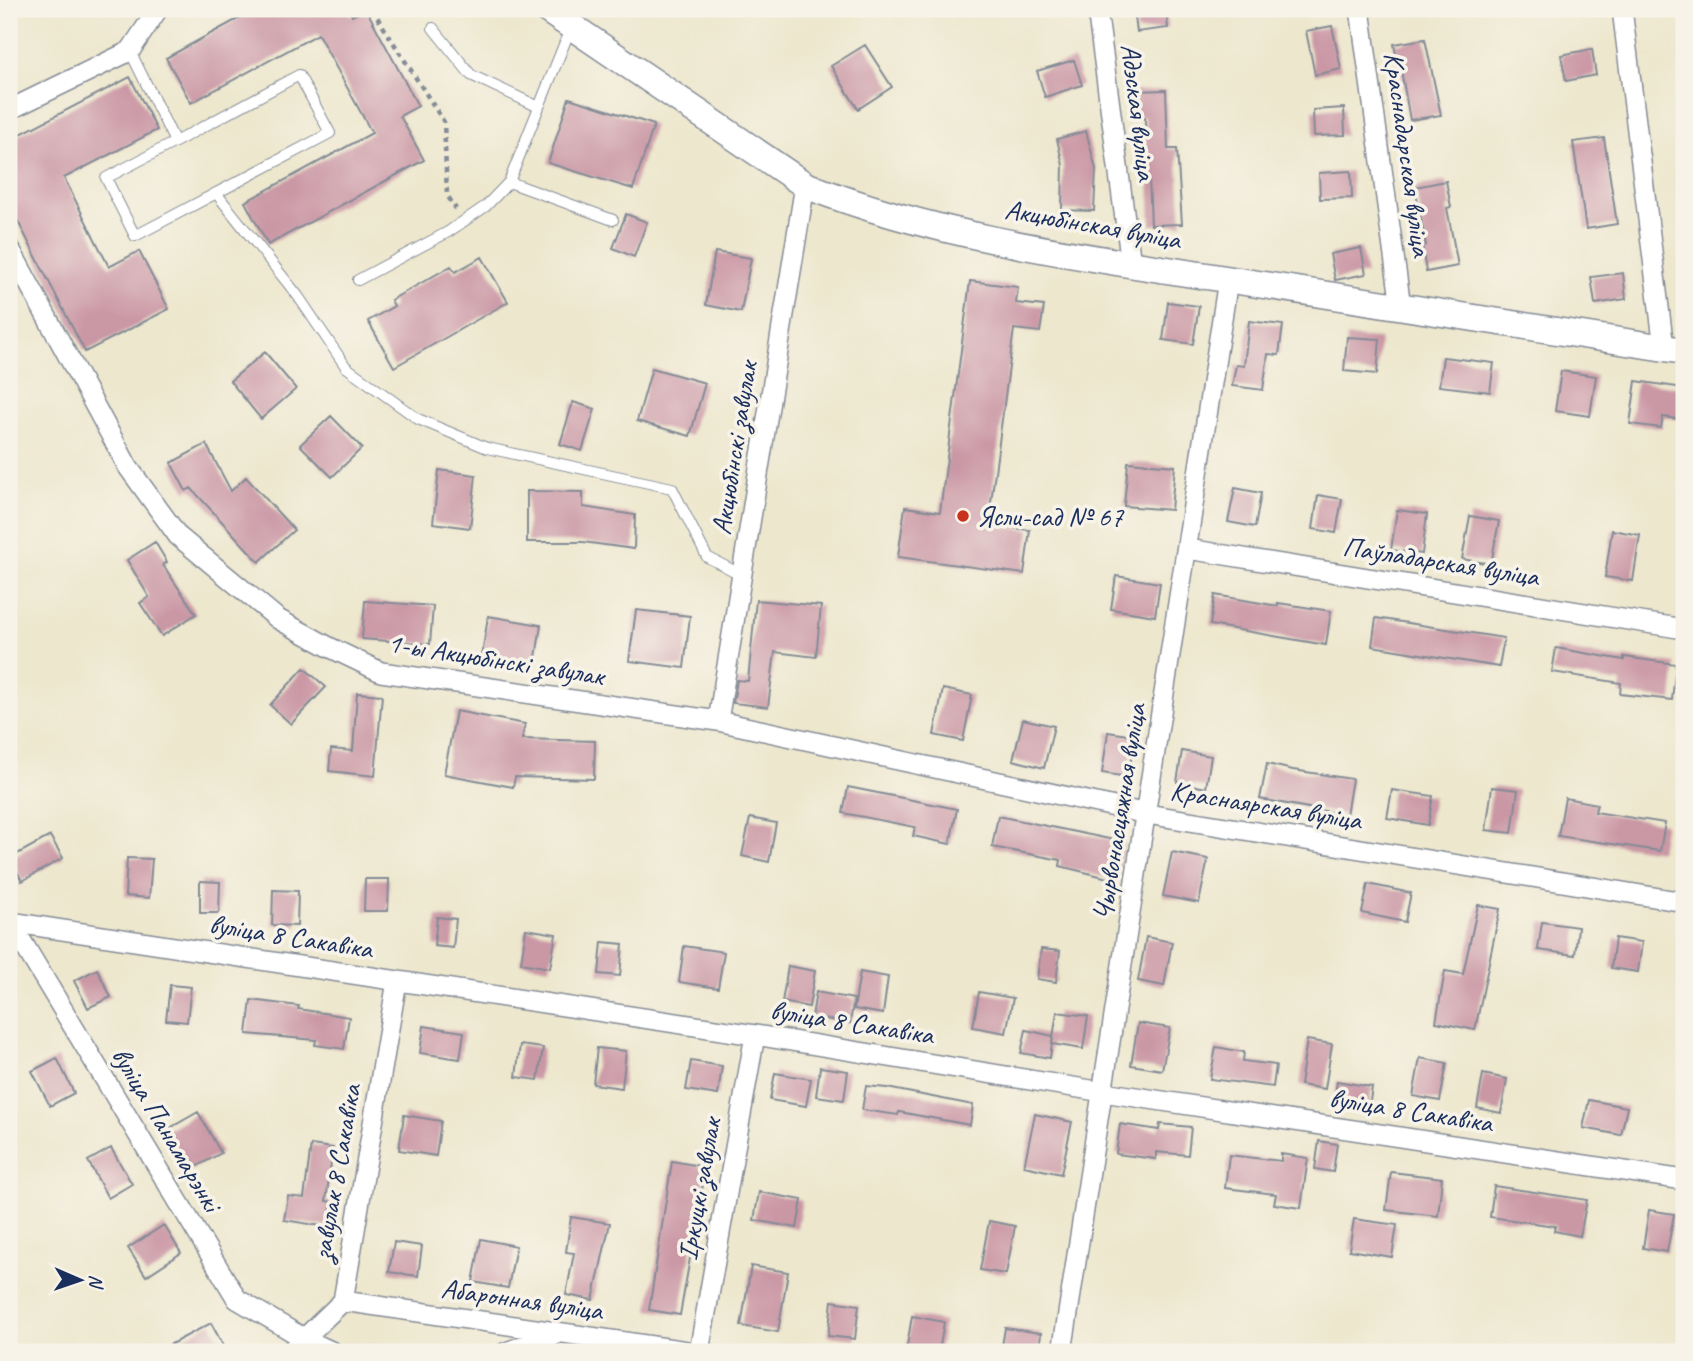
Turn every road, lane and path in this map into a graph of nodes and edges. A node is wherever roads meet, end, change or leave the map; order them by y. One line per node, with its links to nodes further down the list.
1 (158, 9): 9 (street)
2 (372, 9): 17 (path)
3 (546, 9): 7 (street, Акцюбінская вуліца)
4 (1097, 9): 19 (street, Адэская вуліца)
5 (1360, 9): 22 (street, Краснадарская вуліца)
6 (1622, 9): 23 (street)
7 (571, 27): 10 (lane); 14 (street, Акцюбінская вуліца)
8 (433, 28): 10 (lane)
9 (130, 51): 11 (street); 12 (lane)
10 (539, 107): 13 (lane)
11 (9, 110)
12 (175, 142): 15 (lane); 15 (lane)
13 (509, 182): 16 (lane); 17 (lane)
14 (805, 185): 19 (street, Акцюбінская вуліца); 25 (street, Акцюбінскі завулак)
15 (216, 193): 25 (lane)
16 (612, 220)
17 (464, 221): 20 (lane)
18 (9, 247): 27 (street, 1-ы Акцюбінскі завулак)
19 (1130, 264): 21 (street, Акцюбінская вуліца)
20 (358, 280)
21 (1228, 280): 22 (street, Акцюбінская вуліца); 24 (street, Чырвонасцяжная вуліца)
22 (1401, 307): 23 (street, Акцюбінская вуліца)
23 (1674, 349)
24 (1188, 549): 26 (street, Паўладарская вуліца); 28 (street, Чырвонасцяжная вуліца)
25 (742, 575): 27 (street, Акцюбінскі завулак)
26 (1684, 629)
27 (718, 721): 28 (street, Краснаярская вуліца)
28 (1147, 814): 29 (street, Краснаярская вуліца); 33 (street, Чырвонасцяжная вуліца)
29 (1684, 902)
30 (9, 921): 31 (street, вуліца 8 Сакавіка); 37 (street, вуліца Панамарэнкі)
31 (397, 981): 32 (street, вуліца 8 Сакавіка); 35 (street, завулак 8 Сакавіка)
32 (755, 1035): 33 (street, вуліца 8 Сакавіка); 41 (street, Іркуцкі завулак)
33 (1103, 1092): 34 (street, вуліца 8 Сакавіка); 42 (street, Чырвонасцяжная вуліца)
34 (1684, 1180)
35 (343, 1301): 36 (street, Абаронная вуліца); 37 (street, завулак 8 Сакавіка)
36 (561, 1332): 40 (street); 41 (street, Абаронная вуліца)
37 (305, 1339): 38 (street, завулак 8 Сакавіка); 39 (street, вуліца Панамарэнкі)
38 (290, 1352)
39 (333, 1352)
40 (506, 1352)
41 (697, 1352)
42 (1062, 1352)

